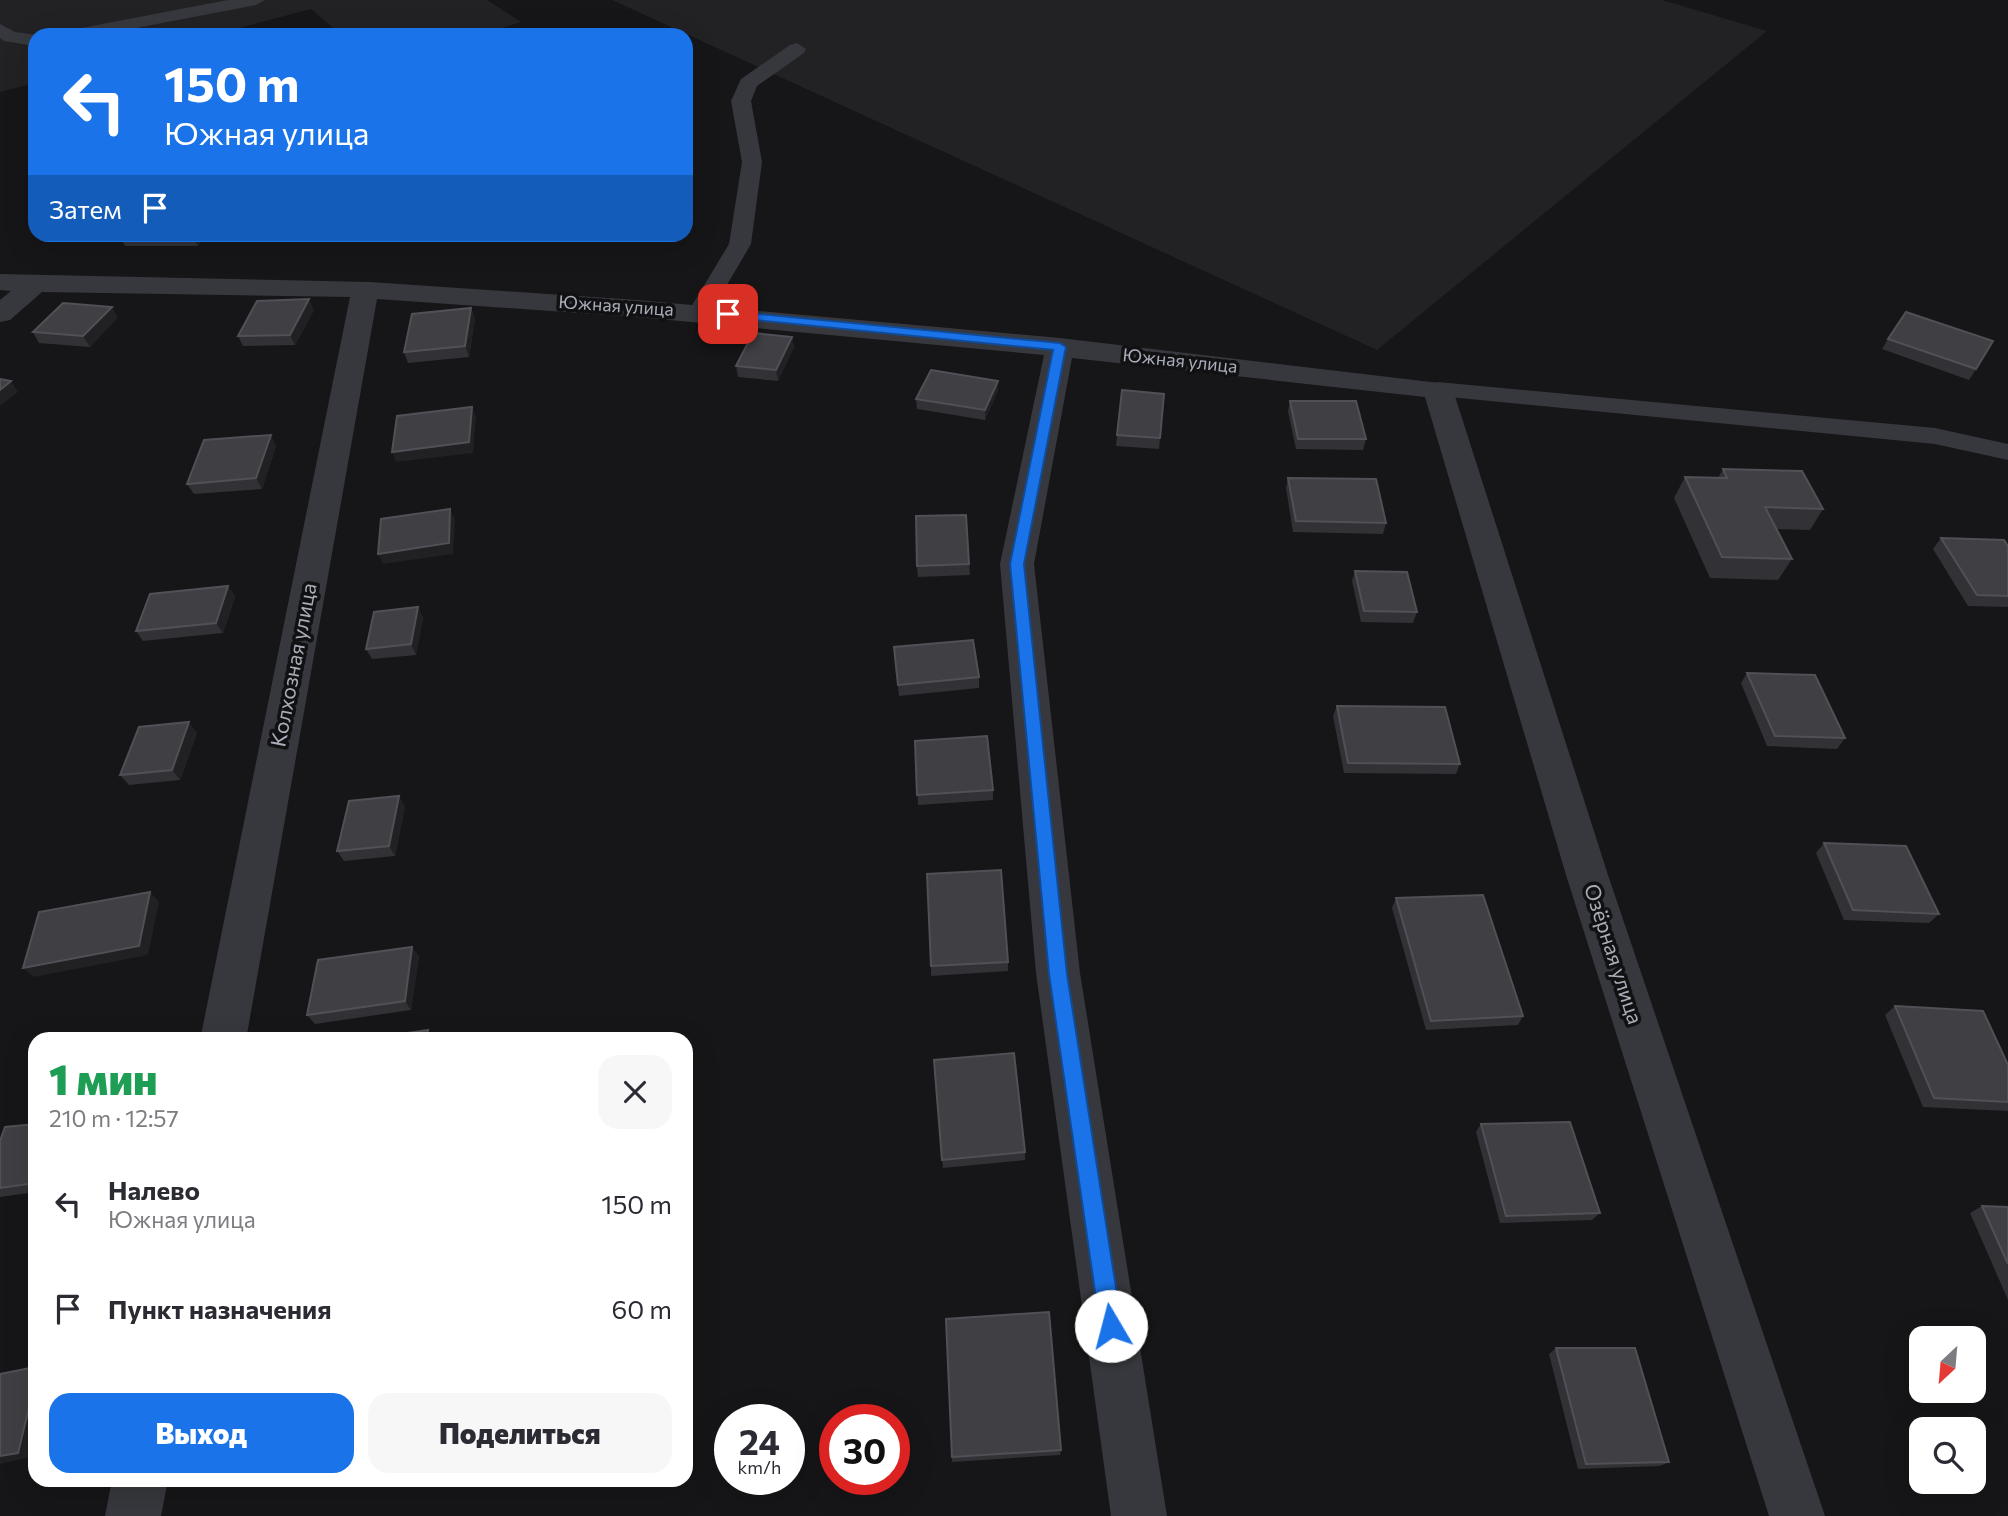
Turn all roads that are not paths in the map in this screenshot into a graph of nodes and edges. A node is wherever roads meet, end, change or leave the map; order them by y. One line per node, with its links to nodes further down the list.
1 (256, 0): 2 (lane)
2 (108, 28)
3 (0, 29): 4 (lane)
4 (28, 39)
5 (797, 49): 9 (lane)
6 (0, 282): 7 (street, Южная улица)
7 (35, 284): 8 (street, Южная улица); 10 (street)
8 (365, 290): 9 (street, Южная улица); 14 (street, Колхозная улица)
9 (700, 312): 11 (street, Южная улица)
10 (0, 314)
11 (1060, 347): 12 (street, Южная улица); 17 (street)
12 (1438, 390): 13 (lane); 18 (street, Озёрная улица)
13 (2008, 453)
14 (225, 1032)
15 (139, 1487): 16 (street)
16 (133, 1516)
17 (1139, 1516)
18 (1797, 1516)

